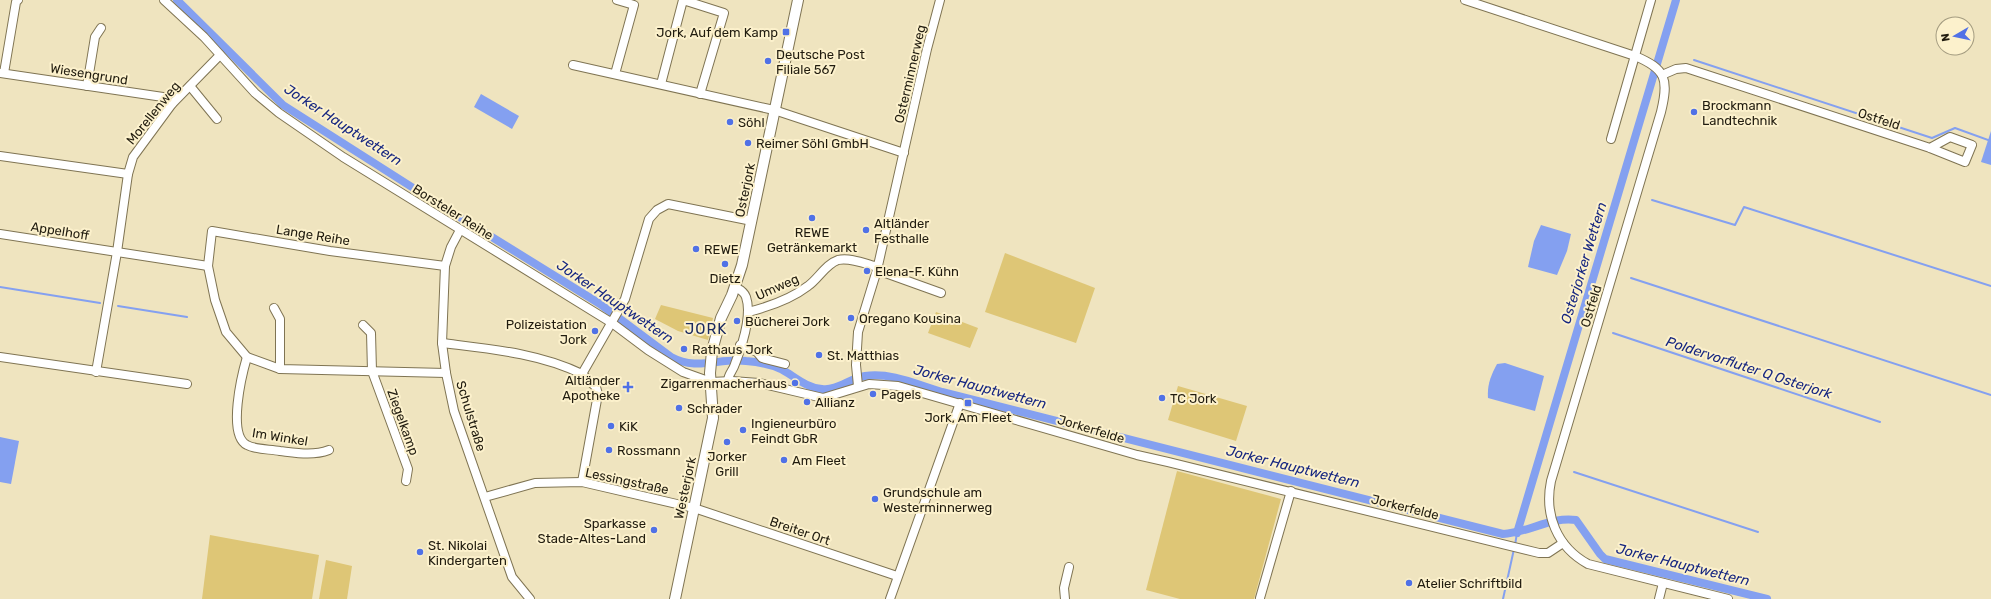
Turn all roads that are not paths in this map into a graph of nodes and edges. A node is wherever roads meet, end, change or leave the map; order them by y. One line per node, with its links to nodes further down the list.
1 (18, 0): 12 (street)
2 (164, 0): 9 (street, Borsteler Reihe)
3 (617, 0): 13 (street)
4 (798, 0): 20 (main road, Osterjork)
5 (940, 0): 24 (street, Osterminnerweg)
6 (1465, 0): 10 (street)
7 (1651, 0): 10 (street)
8 (101, 28): 16 (street)
9 (220, 55): 17 (street, Morellenweg); 28 (street, Borsteler Reihe)
10 (1635, 56): 14 (street); 22 (street)
11 (573, 65): 13 (street)
12 (2, 73): 16 (street, Wiesengrund)
13 (615, 74): 15 (street)
14 (1661, 74): 23 (street, Ostfeld); 61 (street, Ostfeld)
15 (661, 84): 18 (street); 18 (street)
16 (87, 86): 19 (street, Wiesengrund)
17 (190, 86): 19 (street, Morellenweg); 21 (street)
18 (700, 94): 20 (street)
19 (172, 104): 26 (street, Morellenweg)
20 (774, 110): 24 (street); 27 (main road, Osterjork)
21 (217, 119)
22 (1611, 139)
23 (1930, 148): 23 (street, Ostfeld)
24 (904, 153): 33 (street, Osterminnerweg)
25 (0, 156): 26 (street)
26 (128, 174): 30 (street, Morellenweg)
27 (752, 221): 34 (main road, Osterjork); 38 (street)
28 (460, 230): 32 (street, Schulstraße); 38 (street, Borsteler Reihe)
29 (0, 234): 30 (street, Appelhoff)
30 (117, 252): 31 (street, Appelhoff); 47 (street)
31 (208, 266): 32 (street, Lange Reihe); 43 (street, Lange Reihe)
32 (445, 266): 40 (street, Schulstraße)
33 (877, 268): 35 (street); 37 (street, Umweg); 53 (street, Osterminnerweg)
34 (734, 287): 37 (street); 51 (main road, Osterjork)
35 (941, 293)
36 (274, 308): 45 (street)
37 (748, 312): 41 (street)
38 (614, 318): 49 (street); 51 (street, Borsteler Reihe)
39 (363, 325): 46 (street, Ziegelkamp)
40 (442, 343): 48 (street, Schulstraße); 49 (street)
41 (740, 345): 44 (street); 50 (street)
42 (0, 357): 47 (street)
43 (248, 357): 45 (street); 55 (street, Im Winkel)
44 (785, 364)
45 (280, 368): 46 (street)
46 (372, 371): 48 (street); 56 (street, Ziegelkamp)
47 (96, 372): 52 (street)
48 (446, 373): 59 (street, Schulstraße)
49 (582, 374): 57 (street)
50 (728, 381): 51 (street); 53 (street)
51 (711, 382): 60 (main road, Westerjork)
52 (187, 384)
53 (858, 385): 54 (street, Jorkerfelde)
54 (960, 403): 58 (street, Jorkerfelde); 63 (street)
55 (328, 450)
56 (406, 481)
57 (582, 482): 59 (street, Lessingstraße); 60 (street, Lessingstraße)
58 (1290, 491): 61 (street, Jorkerfelde); 65 (street)
59 (485, 497): 66 (street, Schulstraße)
60 (694, 508): 63 (street, Breiter Ort); 67 (main road, Westerjork)
61 (1563, 543): 64 (street)
62 (1069, 567): 69 (street)
63 (898, 576): 68 (street)
64 (1663, 583): 70 (street); 71 (street)
65 (1260, 598)
66 (530, 599)
67 (675, 599)
68 (890, 599)
69 (1065, 599)
70 (1659, 599)
71 (1728, 599)

